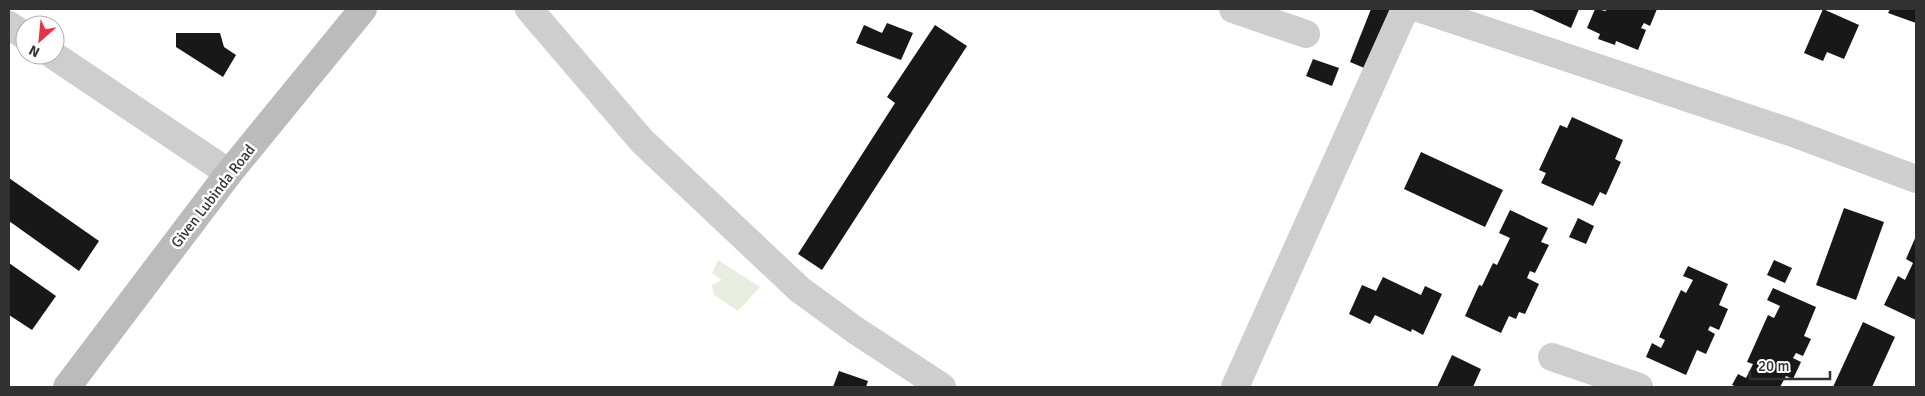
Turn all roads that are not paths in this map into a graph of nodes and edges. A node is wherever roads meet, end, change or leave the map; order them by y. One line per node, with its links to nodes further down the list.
1 (363, 9): 8 (street, Given Lubinda Road)
2 (529, 9): 12 (street)
3 (1233, 9): 6 (street)
4 (1405, 9): 13 (street)
5 (1421, 9): 9 (street)
6 (1306, 34)
7 (65, 63): 8 (street)
8 (229, 173): 11 (street, Given Lubinda Road)
9 (1916, 179)
10 (1552, 357): 14 (street)
11 (67, 387)
12 (942, 387)
13 (1235, 387)
14 (1639, 387)

